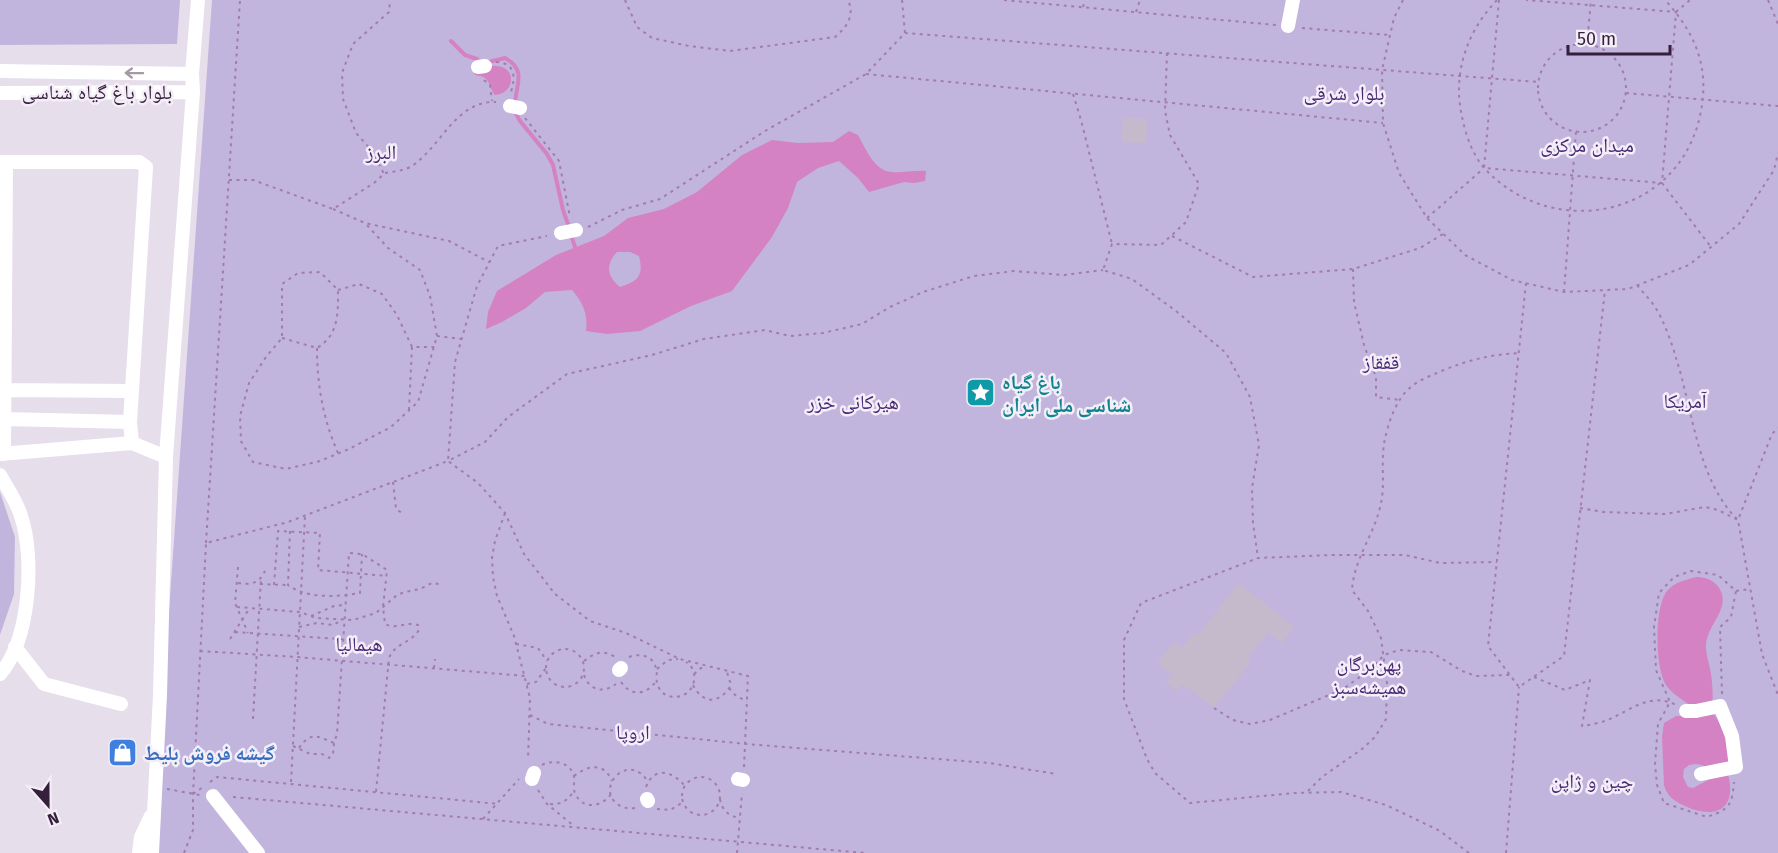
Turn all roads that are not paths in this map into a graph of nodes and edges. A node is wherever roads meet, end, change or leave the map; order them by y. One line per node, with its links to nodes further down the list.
1 (198, 0): 5 (street)
2 (1293, 0): 3 (street)
3 (1288, 26)
4 (0, 71): 5 (street, بلوار باغ گیاه شناسی, one-way to 4)
5 (192, 74): 6 (street)
6 (193, 92): 7 (street, بلوار باغ گیاه شناسی); 17 (street)
7 (0, 93)
8 (3, 162): 11 (street); 12 (street)
9 (576, 230): 10 (street)
10 (561, 233)
11 (2, 390): 12 (street); 13 (street)
12 (132, 391): 14 (street)
13 (4, 419): 14 (street); 16 (street)
14 (130, 422): 15 (street)
15 (132, 443): 16 (street); 17 (street)
16 (2, 454)
17 (166, 457): 25 (street)
18 (0, 475): 19 (street)
19 (15, 646): 20 (street); 21 (street)
20 (0, 674)
21 (120, 704)
22 (1686, 711): 23 (street)
23 (1706, 774)
24 (213, 796): 28 (street)
25 (155, 808): 26 (street); 27 (street)
26 (139, 853)
27 (152, 853)
28 (258, 853)

